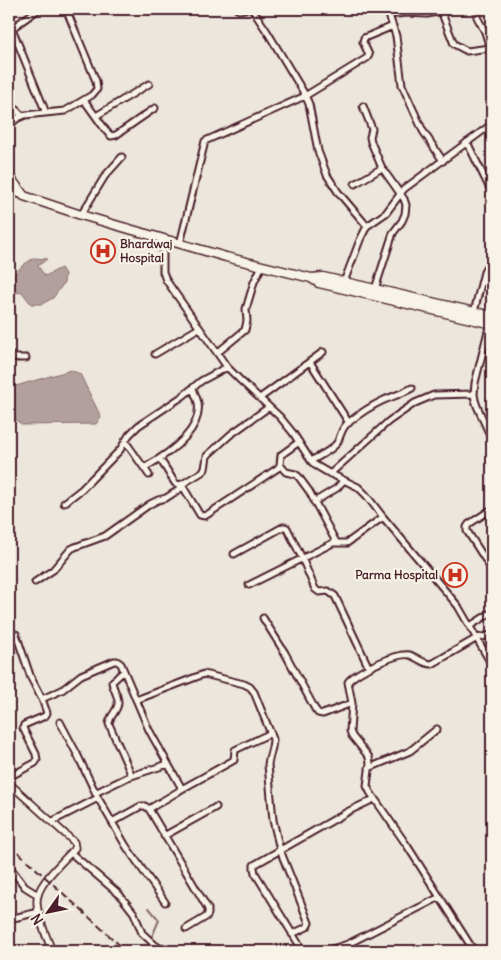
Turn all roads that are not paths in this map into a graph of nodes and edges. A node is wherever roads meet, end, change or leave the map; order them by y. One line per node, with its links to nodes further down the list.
1 (39, 9): 12 (street)
2 (66, 9): 17 (street)
3 (237, 9): 4 (street)
4 (245, 9)
5 (252, 9): 16 (street)
6 (386, 9): 10 (street)
7 (452, 9): 9 (street)
8 (476, 9): 13 (street)
9 (441, 11): 10 (street); 13 (street)
10 (389, 15): 11 (street)
11 (393, 26): 16 (street); 28 (street)
12 (11, 30): 21 (street)
13 (490, 48): 14 (street)
14 (492, 55)
15 (149, 84): 23 (street)
16 (305, 96): 37 (street); 39 (street)
17 (84, 100): 21 (street); 23 (street)
18 (9, 102): 22 (street)
19 (363, 106): 29 (street)
20 (155, 108): 23 (street)
21 (46, 113): 22 (street)
22 (22, 116): 25 (street)
23 (96, 116)
24 (492, 124): 26 (street)
25 (9, 125)
26 (467, 142): 28 (street); 33 (street)
27 (122, 157): 36 (street)
28 (443, 162): 34 (street)
29 (382, 168): 31 (street); 34 (street)
30 (9, 176): 35 (highway)
31 (355, 184)
32 (9, 192): 35 (street)
33 (492, 192)
34 (400, 194): 37 (street); 44 (street)
35 (24, 196): 36 (highway)
36 (81, 215): 38 (highway)
37 (367, 226): 43 (street)
38 (163, 240): 39 (highway); 47 (street)
39 (180, 244): 41 (highway)
40 (492, 264): 45 (street)
41 (262, 266): 42 (highway); 48 (street)
42 (311, 278): 43 (highway); 46 (highway)
43 (344, 282): 44 (highway)
44 (375, 289): 45 (highway)
45 (474, 312): 46 (highway)
46 (492, 321): 57 (street)
47 (199, 328): 48 (street); 51 (street)
48 (217, 352): 54 (street)
49 (324, 352): 53 (street)
50 (9, 354): 52 (street)
51 (155, 354)
52 (26, 358)
53 (310, 362): 58 (street); 60 (street)
54 (227, 367): 55 (street); 58 (street)
55 (192, 388): 62 (street); 64 (street)
56 (412, 388): 60 (street)
57 (474, 394): 61 (street); 68 (street)
58 (260, 398): 59 (street)
59 (269, 407): 63 (street); 71 (street)
60 (349, 422): 65 (street)
61 (492, 440)
62 (125, 441): 67 (street); 73 (street)
63 (299, 442): 65 (street); 66 (street)
64 (160, 459): 67 (street); 71 (street)
65 (312, 461): 68 (street)
66 (280, 465): 71 (street); 72 (street)
67 (144, 468): 69 (street)
68 (330, 474): 70 (street)
69 (149, 475)
70 (343, 480): 72 (street); 75 (street)
71 (182, 486): 80 (street)
72 (314, 502): 76 (street)
73 (64, 503)
74 (492, 510): 79 (street)
75 (383, 517): 76 (street); 84 (street)
76 (336, 542): 78 (street)
77 (234, 554): 78 (street)
78 (302, 558): 81 (street); 89 (street)
79 (492, 570)
80 (35, 582)
81 (249, 585)
82 (492, 612): 84 (street)
83 (263, 618): 93 (street)
84 (470, 626): 87 (street)
85 (16, 634): 91 (street)
86 (492, 635): 87 (street)
87 (477, 638): 88 (street); 89 (street)
88 (492, 665)
89 (369, 668): 93 (street)
90 (124, 671): 91 (street); 92 (street); 99 (street)
91 (42, 699): 100 (street)
92 (136, 700): 96 (street); 97 (street)
93 (352, 703): 98 (street)
94 (60, 722): 103 (street)
95 (437, 729): 98 (street)
96 (271, 733): 102 (street); 110 (street)
97 (168, 764): 99 (street); 102 (street)
98 (369, 768): 104 (street)
99 (132, 776): 103 (street)
100 (9, 777)
101 (9, 783): 107 (street)
102 (179, 791): 106 (street)
103 (96, 796): 107 (street); 108 (street)
104 (374, 798): 110 (street); 114 (street)
105 (216, 807): 109 (street)
106 (149, 809): 108 (street); 109 (street)
107 (52, 821): 111 (street)
108 (112, 822): 115 (street)
109 (164, 836): 118 (street)
110 (280, 850): 119 (street); 119 (street)
111 (71, 853): 113 (street); 121 (street)
112 (9, 866): 113 (street)
113 (38, 895): 116 (street)
114 (440, 898): 123 (street); 124 (street)
115 (165, 902)
116 (38, 912): 117 (street); 120 (street)
117 (9, 919)
118 (186, 929)
119 (292, 934): 122 (street)
120 (52, 951)
121 (165, 951)
122 (303, 951)
123 (326, 951)
124 (474, 951)

